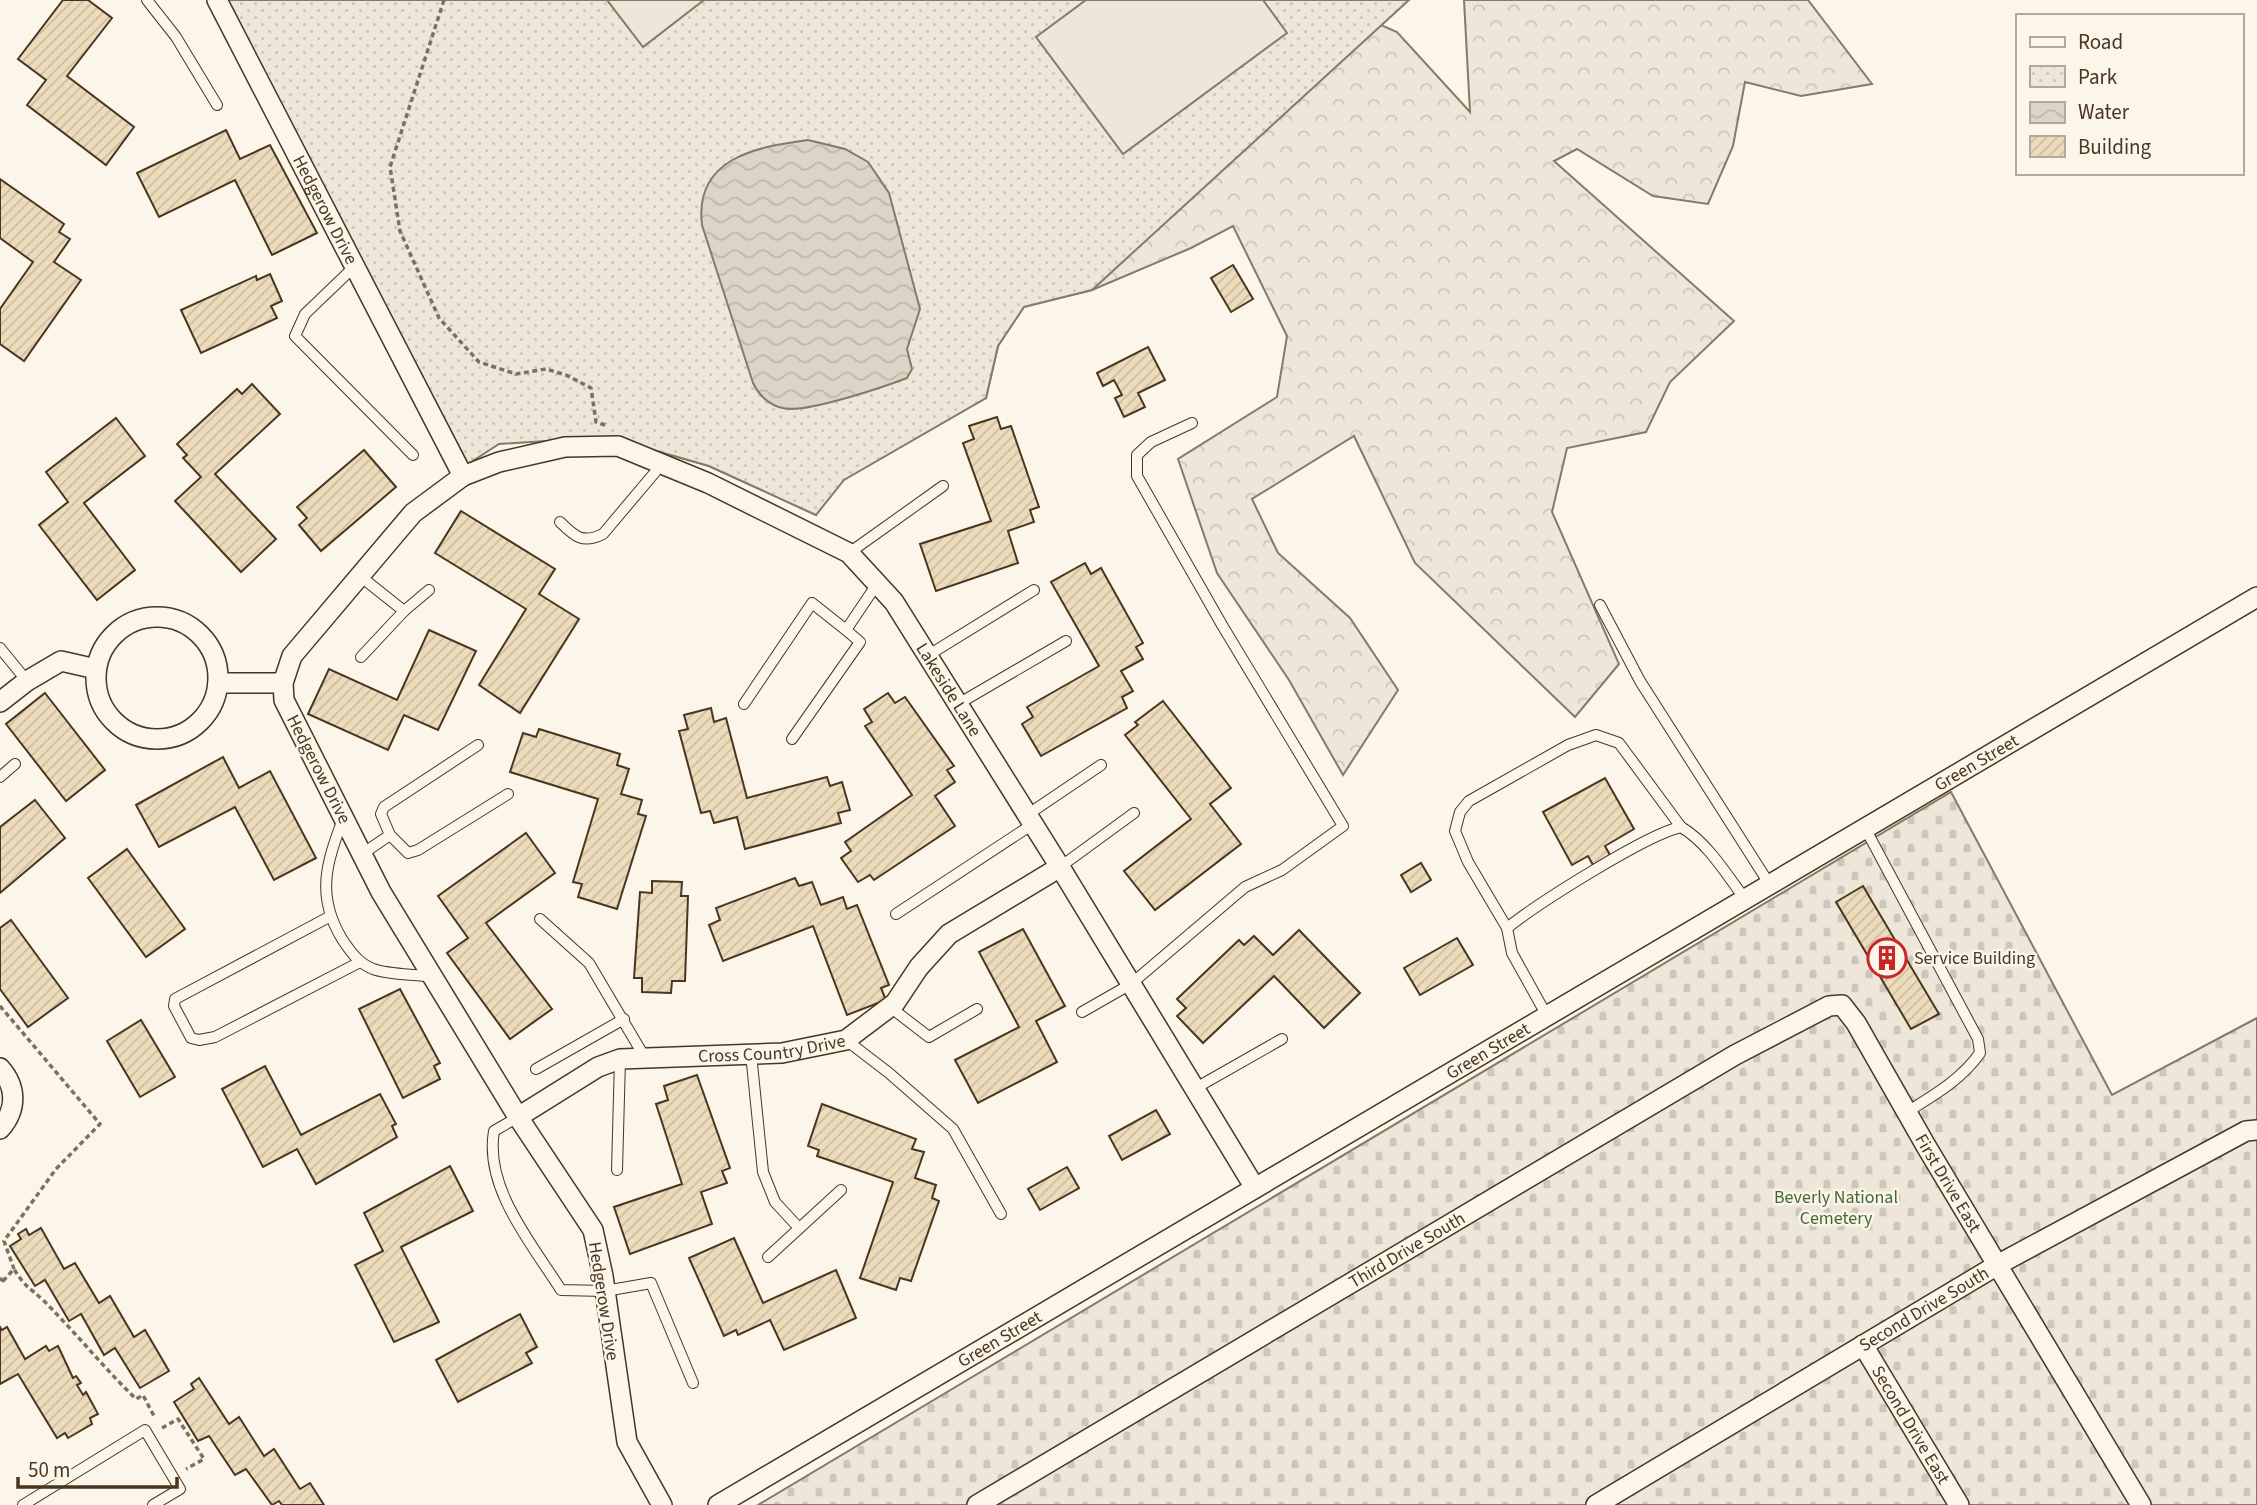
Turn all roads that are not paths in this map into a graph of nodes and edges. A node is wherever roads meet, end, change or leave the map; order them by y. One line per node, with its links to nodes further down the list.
1 (147, 0): 3 (lane)
2 (217, 0): 4 (street, Hedgerow Drive)
3 (216, 105)
4 (355, 266): 6 (lane); 8 (street, Hedgerow Drive)
5 (1192, 423): 53 (lane)
6 (413, 454)
7 (662, 464): 8 (street, Lakeside Lane); 10 (lane); 11 (street, Lakeside Lane)
8 (463, 476): 12 (street)
9 (943, 486): 11 (lane)
10 (560, 522)
11 (849, 553): 13 (street, Lakeside Lane)
12 (360, 576): 18 (lane); 27 (street)
13 (877, 584): 19 (lane); 22 (street, Lakeside Lane)
14 (429, 590): 18 (lane)
15 (1034, 590): 22 (lane)
16 (2257, 597): 41 (street, Green Street)
17 (1600, 605): 45 (lane)
18 (404, 611): 23 (lane)
19 (846, 630): 29 (lane); 31 (lane)
20 (1066, 641): 30 (lane)
21 (0, 648): 25 (lane)
22 (927, 656): 30 (street, Lakeside Lane)
23 (361, 657)
24 (96, 669): 25 (street); 26 (street); 26 (street)
25 (27, 681): 28 (street)
26 (218, 683): 27 (street)
27 (283, 683): 38 (street, Hedgerow Drive)
28 (0, 702)
29 (744, 704)
30 (958, 704): 39 (street, Lakeside Lane)
31 (792, 739)
32 (478, 745): 42 (lane)
33 (15, 764): 35 (lane)
34 (1101, 765): 39 (lane)
35 (0, 777)
36 (508, 794): 42 (lane)
37 (1134, 813): 44 (lane)
38 (343, 819): 43 (street, Hedgerow Drive); 48 (lane)
39 (1030, 820): 44 (street, Lakeside Lane); 47 (lane)
40 (1681, 827): 46 (lane); 50 (lane); 50 (lane)
41 (1865, 828): 45 (street, Green Street); 68 (lane)
42 (390, 835): 43 (lane)
43 (362, 854): 52 (street, Hedgerow Drive)
44 (1060, 867): 53 (street, Lakeside Lane); 55 (street, Cross Country Drive)
45 (1770, 885): 46 (street, Green Street)
46 (1745, 899): 58 (street, Green Street)
47 (896, 914)
48 (329, 917): 51 (lane); 51 (lane)
49 (540, 919): 59 (lane)
50 (1507, 928): 58 (lane)
51 (360, 962): 52 (lane)
52 (432, 977): 69 (street, Hedgerow Drive)
53 (1131, 984): 57 (lane); 67 (street, Lakeside Lane)
54 (1842, 1005): 68 (street, First Drive East); 82 (street, Third Drive South)
55 (890, 1007): 56 (lane); 61 (street, Cross Country Drive)
56 (977, 1009)
57 (1082, 1012)
58 (1547, 1016): 73 (street, Green Street)
59 (624, 1019): 63 (lane); 66 (lane)
60 (1282, 1039): 67 (lane)
61 (846, 1040): 62 (street, Cross Country Drive); 75 (lane)
62 (751, 1054): 63 (street, Cross Country Drive); 76 (lane)
63 (644, 1056): 64 (street, Cross Country Drive)
64 (620, 1059): 69 (street, Cross Country Drive); 72 (lane)
65 (0, 1068): 70 (street)
66 (536, 1069)
67 (1194, 1088): 73 (street, Lakeside Lane)
68 (1907, 1112): 78 (street, First Drive East)
69 (518, 1116): 79 (street, Hedgerow Drive); 79 (lane)
70 (0, 1129)
71 (2257, 1130): 78 (street, Second Drive South)
72 (617, 1170)
73 (1255, 1188): 86 (street, Green Street)
74 (841, 1190): 76 (lane)
75 (1001, 1214)
76 (799, 1228): 77 (lane)
77 (768, 1257)
78 (1999, 1264): 80 (street, Second Drive South); 90 (street, First Drive East)
79 (605, 1291): 81 (lane); 85 (street, Hedgerow Drive)
80 (1863, 1346): 88 (street, Second Drive South); 89 (street, Second Drive East)
81 (693, 1383)
82 (1010, 1497): 87 (street, Third Drive South)
83 (23, 1505): 84 (lane)
84 (153, 1505)
85 (662, 1505)
86 (718, 1505)
87 (977, 1505)
88 (1597, 1505)
89 (1959, 1505)
90 (2141, 1505)

